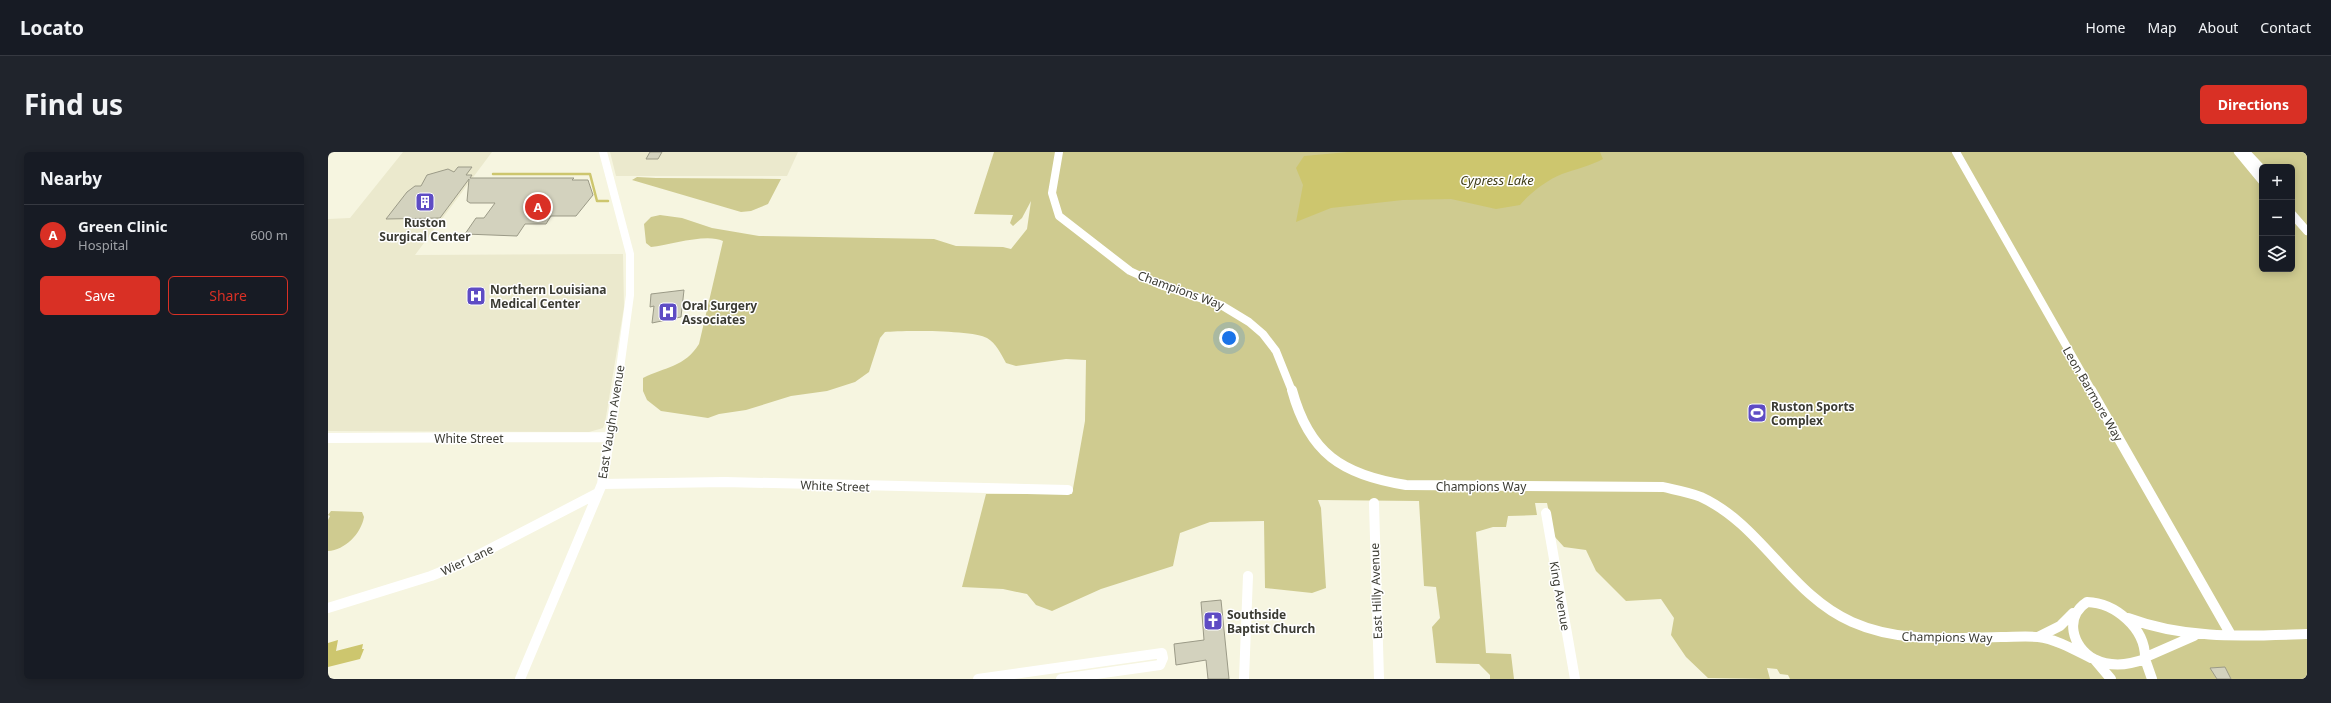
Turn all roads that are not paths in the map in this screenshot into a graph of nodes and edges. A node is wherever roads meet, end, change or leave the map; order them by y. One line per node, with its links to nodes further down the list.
1 (603, 152): 10 (street, East Vaughn Avenue)
2 (1059, 152): 23 (street, Champions Way)
3 (1956, 152): 21 (street, Leon Barmore Way)
4 (2238, 152): 7 (street)
5 (2246, 152): 6 (street)
6 (2259, 166)
7 (2259, 177)
8 (2295, 217): 9 (street)
9 (2307, 231)
10 (610, 437): 11 (street, White Street); 12 (street, East Vaughn Avenue)
11 (328, 438)
12 (600, 489): 13 (street, White Street); 17 (street, Wier Lane); 27 (street, East Vaughn Avenue)
13 (1068, 490)
14 (1374, 503): 31 (street, East Hilly Avenue)
15 (1546, 513): 32 (street, King Avenue)
16 (1248, 576): 30 (street)
17 (328, 608)
18 (2073, 613): 19 (street, Champions Way); 23 (street, Champions Way); 25 (street, Champions Way)
19 (2128, 618): 22 (street, Champions Way); 24 (street, Champions Way)
20 (2307, 634): 21 (street, Champions Way)
21 (2231, 635): 22 (street, Champions Way)
22 (2194, 636): 24 (street, Champions Way)
23 (2038, 637): 25 (street, Champions Way)
24 (2146, 658): 25 (street, Champions Way); 34 (street, Champions Way)
25 (2093, 659): 33 (street, Champions Way)
26 (1065, 667): 28 (street); 29 (street); 29 (street)
27 (520, 679)
28 (978, 679)
29 (1063, 679)
30 (1244, 679)
31 (1379, 679)
32 (1575, 679)
33 (2111, 679)
34 (2152, 679)

